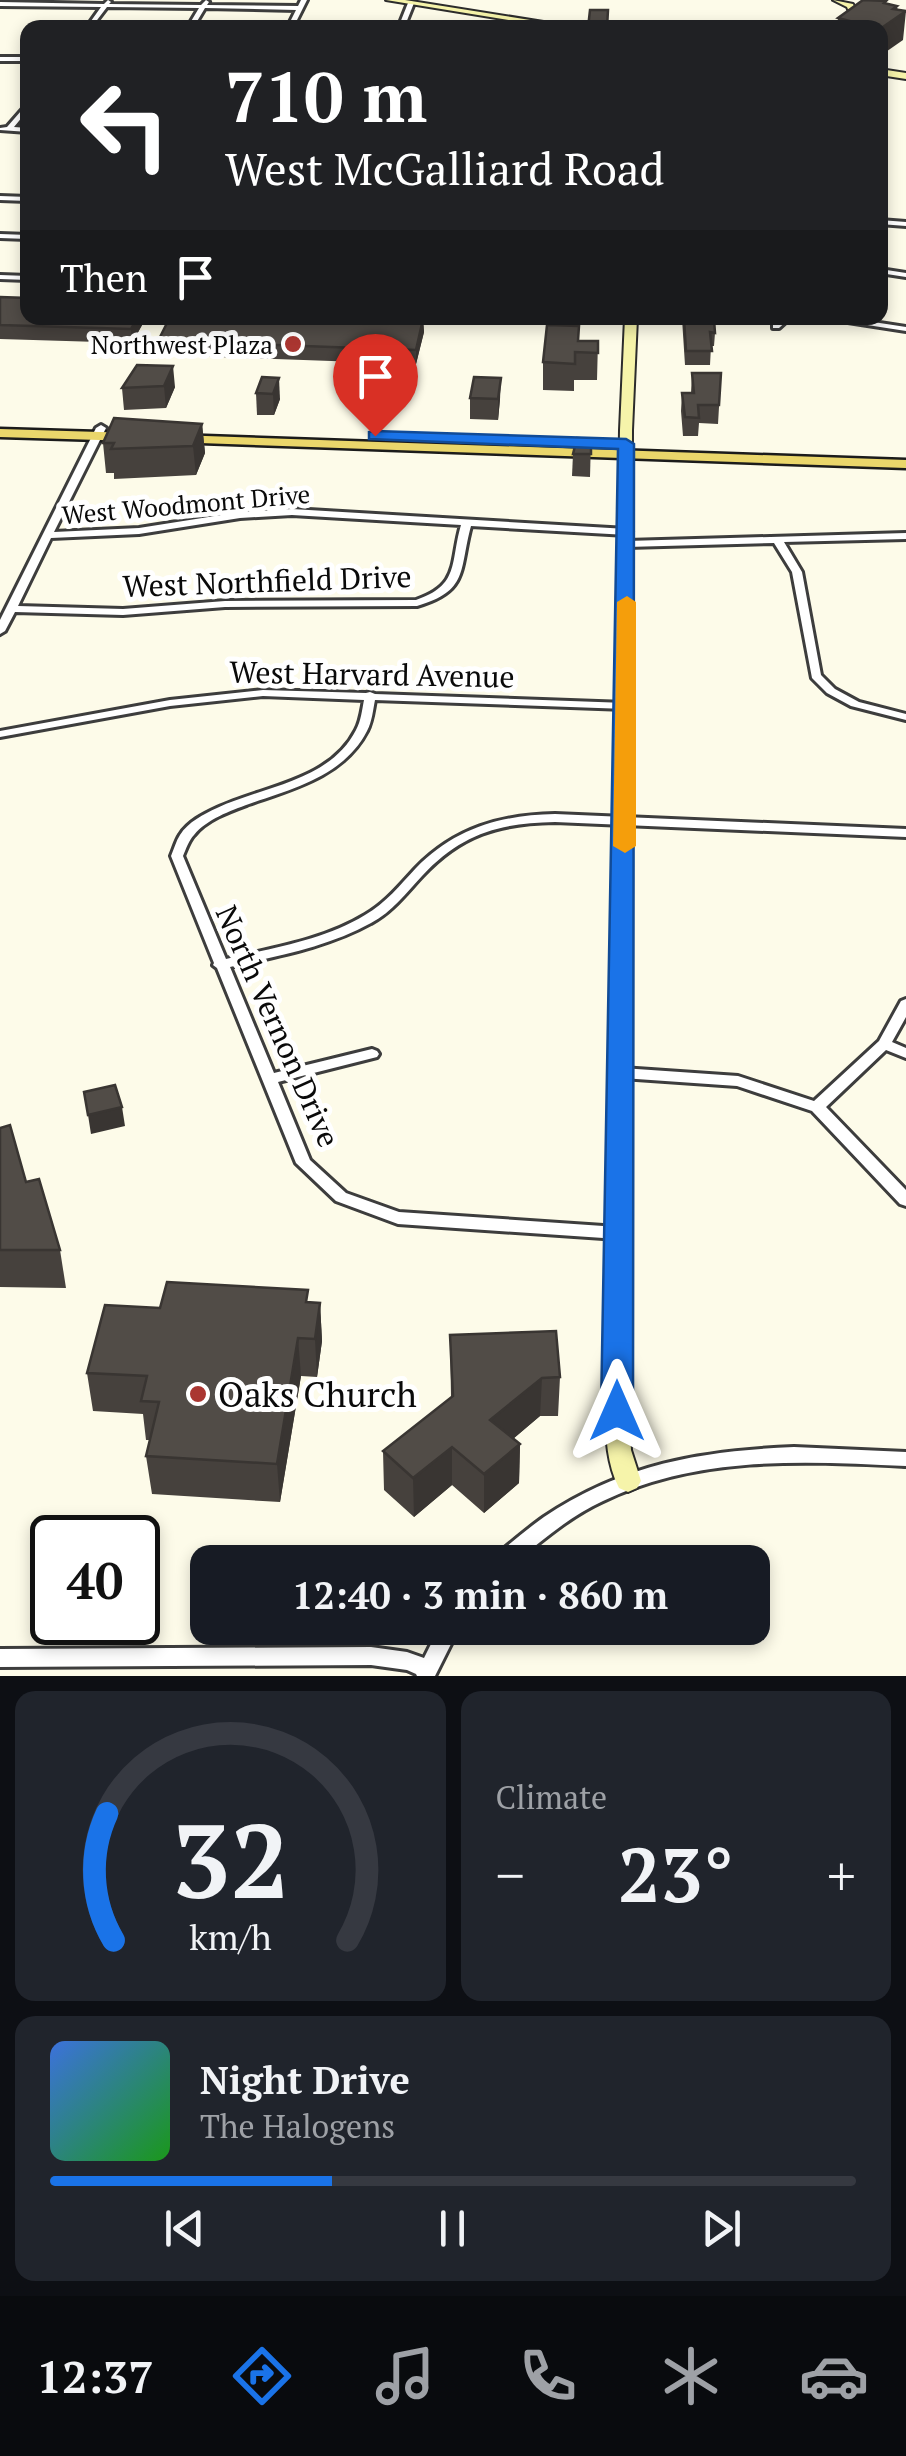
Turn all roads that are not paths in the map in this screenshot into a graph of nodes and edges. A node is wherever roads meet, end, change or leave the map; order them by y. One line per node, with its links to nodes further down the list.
1 (304, 0): 9 (street)
2 (390, 0): 7 (street)
3 (844, 1): 11 (street)
4 (12, 2): 5 (street); 8 (street); 10 (street)
5 (108, 3): 6 (street)
6 (205, 3): 9 (street)
7 (411, 3): 13 (street); 14 (street)
8 (0, 4)
9 (300, 8): 12 (street)
10 (0, 14)
11 (857, 17): 15 (street); 16 (street)
12 (294, 20)
13 (404, 20)
14 (498, 20)
15 (851, 20)
16 (854, 20)
17 (632, 325): 25 (street)
18 (880, 325): 19 (street)
19 (906, 329)
20 (0, 424): 23 (main road)
21 (140, 429): 23 (main road)
22 (160, 429): 25 (main road)
23 (100, 432): 24 (main road); 25 (main road); 29 (street)
24 (0, 433)
25 (626, 449): 26 (main road); 27 (main road); 31 (street)
26 (906, 454)
27 (906, 464)
28 (468, 521): 29 (street, West Woodmont Drive); 31 (street, West Woodmont Drive); 33 (street, West Northfield Drive)
29 (48, 535): 33 (street)
30 (906, 536): 32 (street, West Woodmont Drive)
31 (627, 538): 32 (street, West Woodmont Drive); 36 (street)
32 (777, 539): 37 (street)
33 (11, 609): 34 (street)
34 (0, 630)
35 (370, 695): 36 (street, West Harvard Avenue); 38 (street, West Harvard Avenue); 41 (street, North Vernon Drive)
36 (626, 706): 39 (street)
37 (906, 717)
38 (0, 734)
39 (625, 821): 40 (street); 41 (street); 46 (street)
40 (906, 833)
41 (220, 965): 47 (street, North Vernon Drive)
42 (906, 1004): 43 (street)
43 (884, 1044): 44 (street); 48 (street)
44 (906, 1052)
45 (372, 1054): 47 (street)
46 (622, 1073): 48 (street); 50 (street)
47 (268, 1080): 50 (street, North Vernon Drive)
48 (818, 1107): 49 (street)
49 (906, 1200)
50 (618, 1233): 52 (street)
51 (906, 1458): 52 (street)
52 (628, 1481): 53 (street)
53 (522, 1545)
54 (440, 1645): 56 (street)
55 (0, 1658): 56 (street)
56 (426, 1673)

